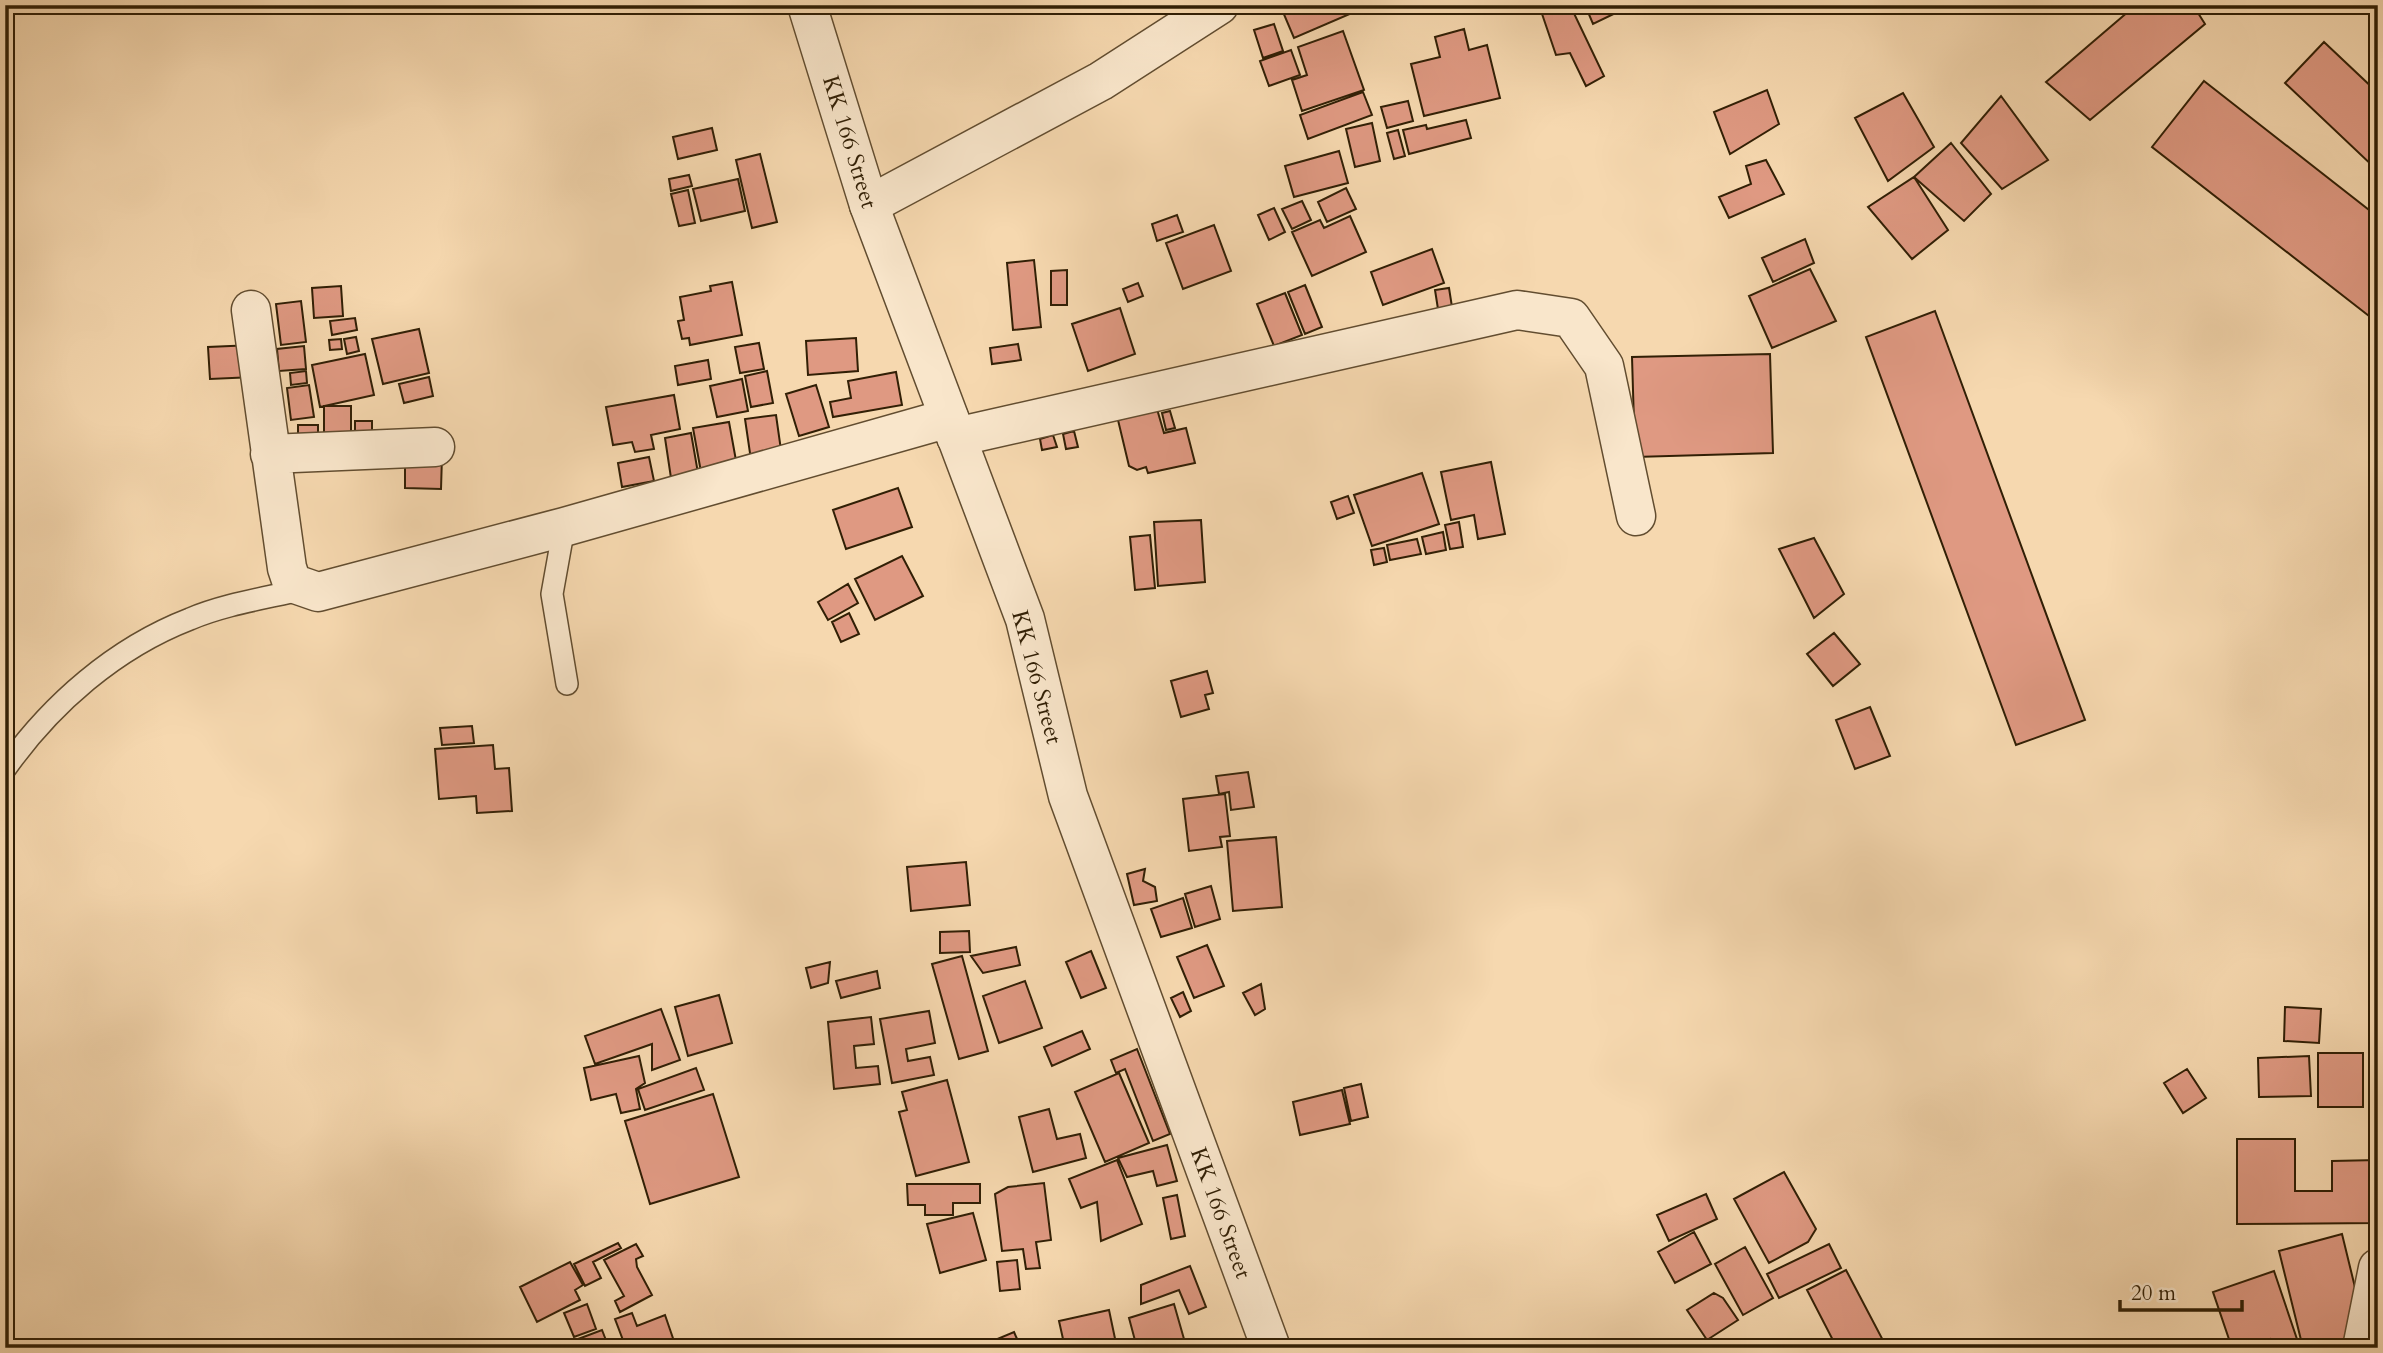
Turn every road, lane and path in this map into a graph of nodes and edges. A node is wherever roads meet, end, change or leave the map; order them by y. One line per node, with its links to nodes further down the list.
1 (807, 5): 3 (street, KK 166 Street)
2 (1219, 5): 3 (street)
3 (869, 205): 5 (street, KK 166 Street)
4 (251, 310): 7 (street)
5 (953, 427): 8 (street); 9 (street); 14 (street, KK 166 Street)
6 (435, 447): 7 (street)
7 (270, 454): 10 (street)
8 (1636, 516)
9 (564, 527): 10 (street); 11 (lane)
10 (304, 589): 12 (lane)
11 (567, 684)
12 (5, 769)
13 (2378, 1268): 15 (street)
14 (1270, 1348)
15 (2362, 1348)

